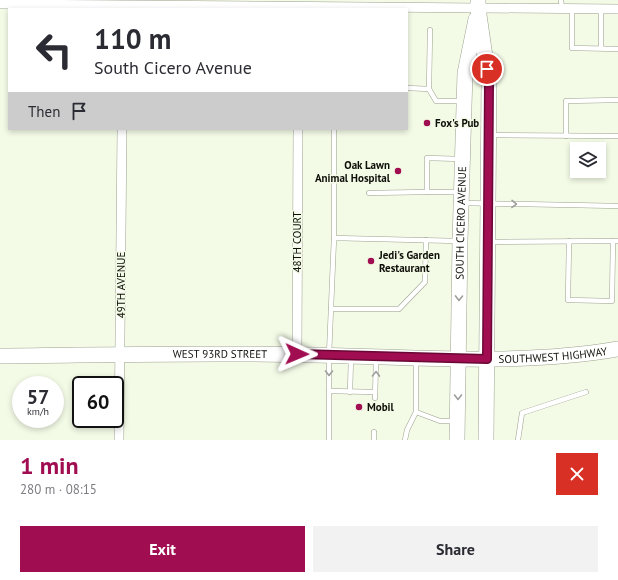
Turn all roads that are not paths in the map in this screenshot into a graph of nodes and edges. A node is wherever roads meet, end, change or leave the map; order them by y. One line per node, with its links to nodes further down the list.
1 (0, 4): 5 (street)
2 (409, 4): 3 (street); 6 (street)
3 (478, 4): 4 (street); 16 (main road, SOUTH CICERO AVENUE); 20 (main road)
4 (562, 4): 7 (street)
5 (123, 5): 6 (street)
6 (393, 8)
7 (572, 9): 8 (street); 11 (lane)
8 (601, 9): 9 (street); 11 (lane)
9 (618, 9)
10 (430, 30): 14 (lane)
11 (601, 48): 12 (lane)
12 (618, 49)
13 (408, 88): 14 (lane)
14 (428, 89): 16 (lane)
15 (618, 100): 21 (lane)
16 (465, 101): 23 (main road, SOUTH CICERO AVENUE)
17 (122, 130): 38 (street, 49TH AVENUE)
18 (298, 130): 37 (street, 48TH COURT)
19 (334, 130): 29 (lane)
20 (489, 135): 21 (lane); 27 (main road)
21 (566, 136): 22 (lane)
22 (618, 136)
23 (463, 159): 24 (lane); 26 (main road, SOUTH CICERO AVENUE)
24 (427, 192): 25 (lane); 26 (lane)
25 (370, 193)
26 (462, 198): 27 (lane); 31 (main road, SOUTH CICERO AVENUE)
27 (489, 204): 28 (lane, one-way to 28); 34 (main road)
28 (618, 206)
29 (334, 238): 30 (lane); 35 (lane)
30 (426, 240): 31 (lane); 35 (lane)
31 (460, 241): 44 (main road, SOUTH CICERO AVENUE, one-way to 44)
32 (569, 241): 33 (lane); 33 (lane); 34 (lane)
33 (616, 241)
34 (488, 242): 45 (main road)
35 (330, 309): 39 (lane)
36 (618, 349): 45 (main road, SOUTHWEST HIGHWAY)
37 (297, 354): 38 (main road, WEST 93RD STREET); 39 (main road, WEST 93RD STREET)
38 (121, 355): 40 (main road, WEST 93RD STREET); 54 (street, 49TH AVENUE)
39 (329, 355): 41 (main road, WEST 93RD STREET); 46 (lane, one-way to 46)
40 (0, 356)
41 (350, 356): 42 (main road, WEST 93RD STREET); 47 (lane)
42 (376, 357): 43 (main road, WEST 93RD STREET); 48 (lane, one-way to 42)
43 (416, 357): 44 (main road, WEST 93RD STREET); 51 (lane)
44 (458, 358): 45 (main road, WEST 93RD STREET); 52 (main road, SOUTH CICERO AVENUE, one-way to 52)
45 (487, 359): 59 (main road)
46 (329, 391): 47 (lane); 55 (lane)
47 (350, 392): 48 (lane)
48 (375, 392): 50 (lane)
49 (586, 392): 60 (lane)
50 (375, 398)
51 (416, 412): 52 (lane); 57 (lane)
52 (457, 421): 58 (main road, SOUTH CICERO AVENUE)
53 (374, 432): 56 (lane)
54 (119, 440)
55 (329, 440)
56 (374, 440)
57 (405, 440)
58 (457, 440)
59 (486, 440)
60 (518, 440)

